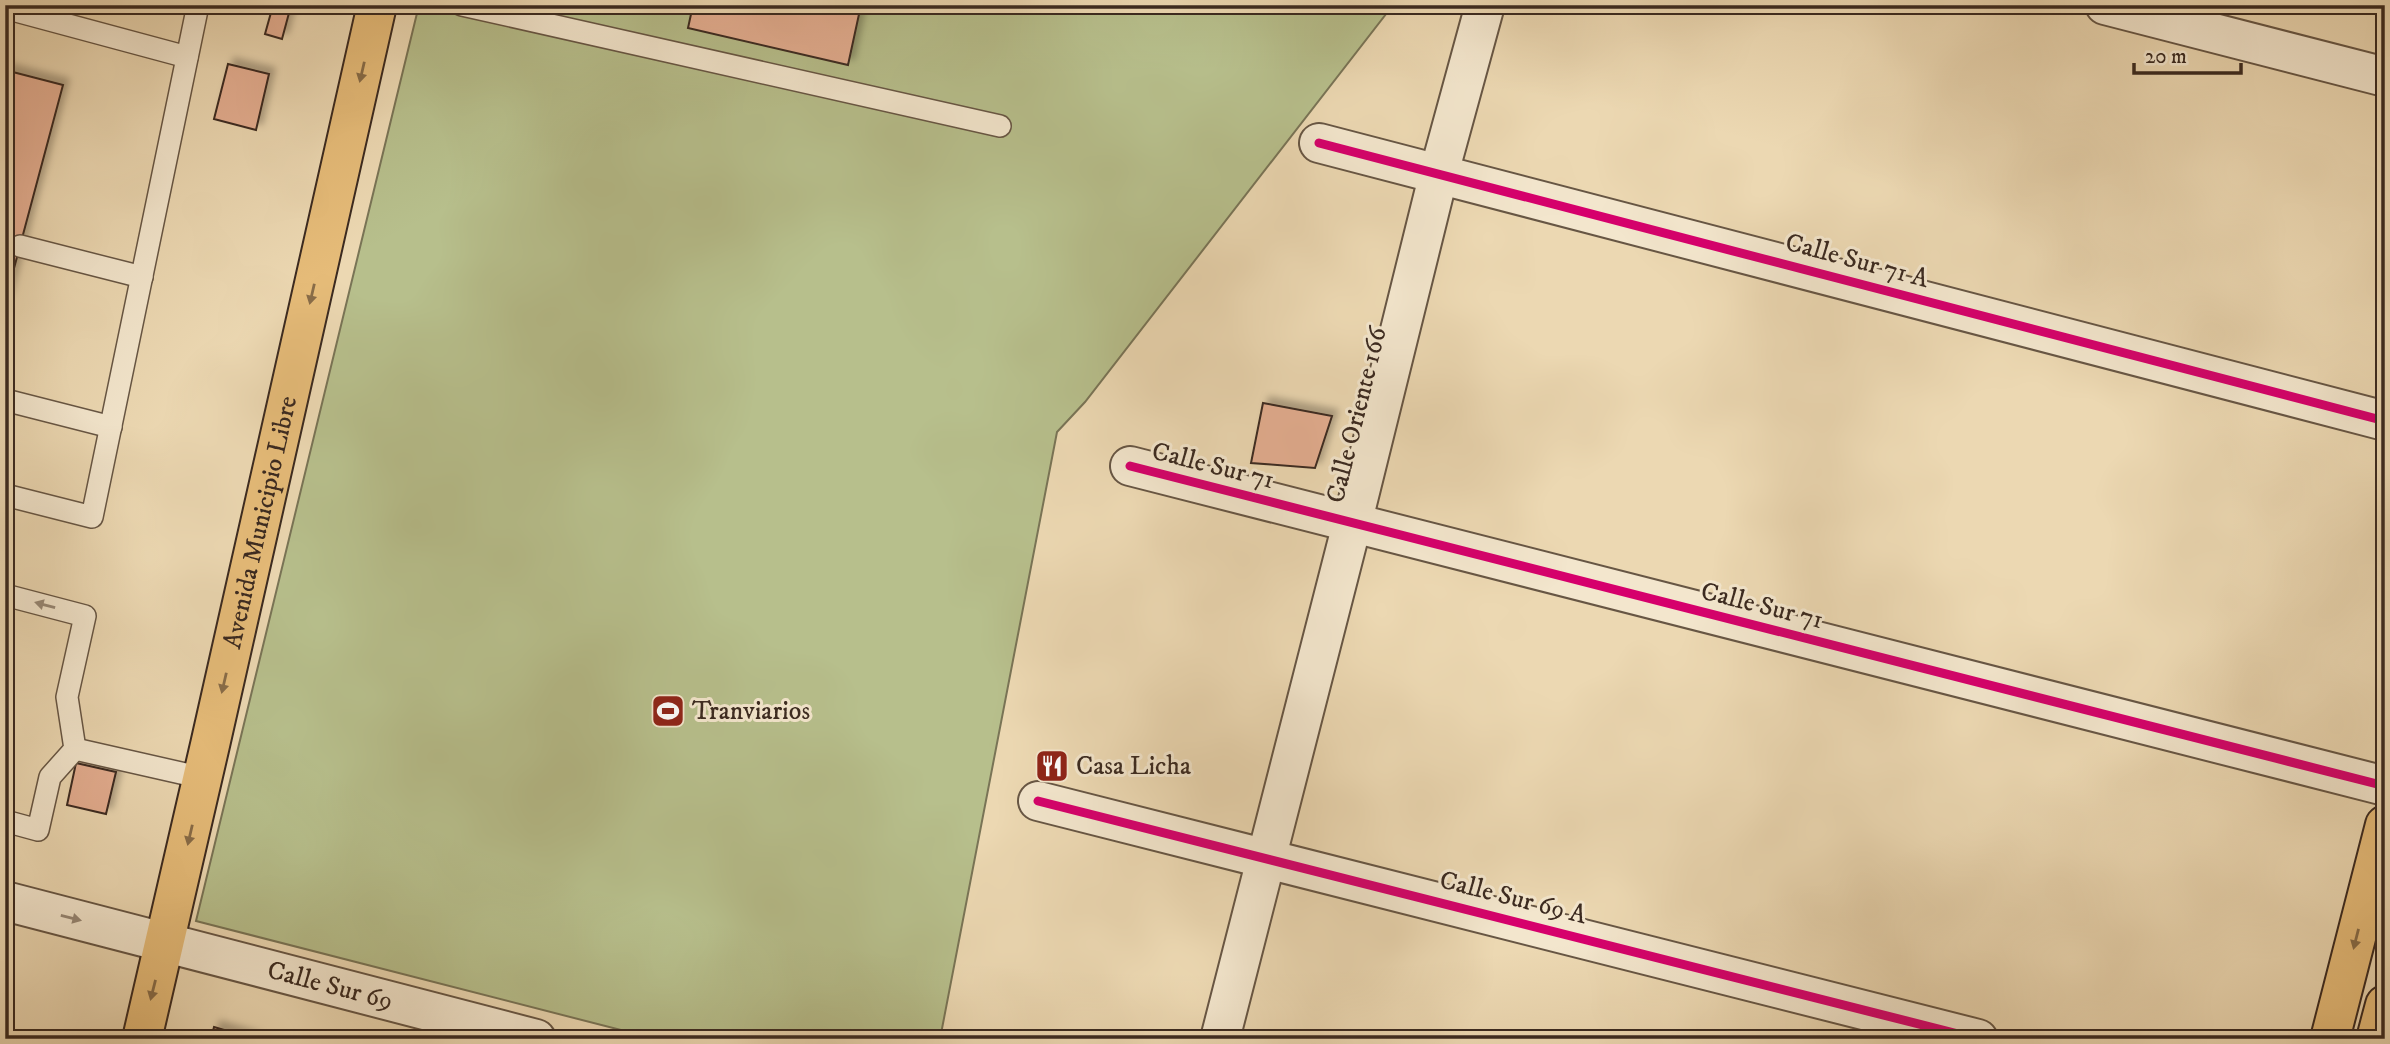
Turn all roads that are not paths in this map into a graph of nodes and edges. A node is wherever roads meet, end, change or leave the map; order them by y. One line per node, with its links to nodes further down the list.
1 (198, 5): 7 (lane)
2 (377, 5): 22 (main road, Avenida Municipio Libre, one-way to 22)
3 (462, 5): 9 (lane)
4 (1485, 5): 11 (street, Calle Oriente 166)
5 (2105, 5): 8 (street)
6 (5, 8): 7 (lane)
7 (187, 57): 13 (lane)
8 (2385, 77)
9 (1000, 126)
10 (1319, 144): 11 (street, Calle Sur 71 A)
11 (1438, 173): 15 (street, Calle Sur 71 A); 19 (street, Calle Oriente 166)
12 (20, 246): 13 (lane)
13 (142, 277): 16 (lane)
14 (5, 400): 16 (lane)
15 (2385, 421)
16 (111, 427): 18 (lane)
17 (1130, 467): 19 (street, Calle Sur 71)
18 (5, 495)
19 (1352, 524): 23 (street, Calle Sur 71); 27 (street, Calle Oriente 166)
20 (5, 595): 21 (lane, one-way to 20)
21 (75, 749): 22 (lane); 25 (lane)
22 (203, 778): 29 (main road, Avenida Municipio Libre, one-way to 29)
23 (2385, 786)
24 (1038, 801): 27 (street, Calle Sur 69 A)
25 (5, 821)
26 (2385, 825): 35 (main road, one-way to 35)
27 (1265, 857): 33 (street, Calle Oriente 166); 34 (street, Calle Sur 69 A)
28 (5, 901): 29 (street, Calle Sur 69, one-way to 29)
29 (165, 942): 31 (main road, Avenida Municipio Libre, one-way to 31); 32 (street, Calle Sur 69)
30 (2385, 1005): 36 (main road)
31 (142, 1039)
32 (536, 1039)
33 (1220, 1039)
34 (1978, 1039)
35 (2330, 1039)
36 (2376, 1039)

